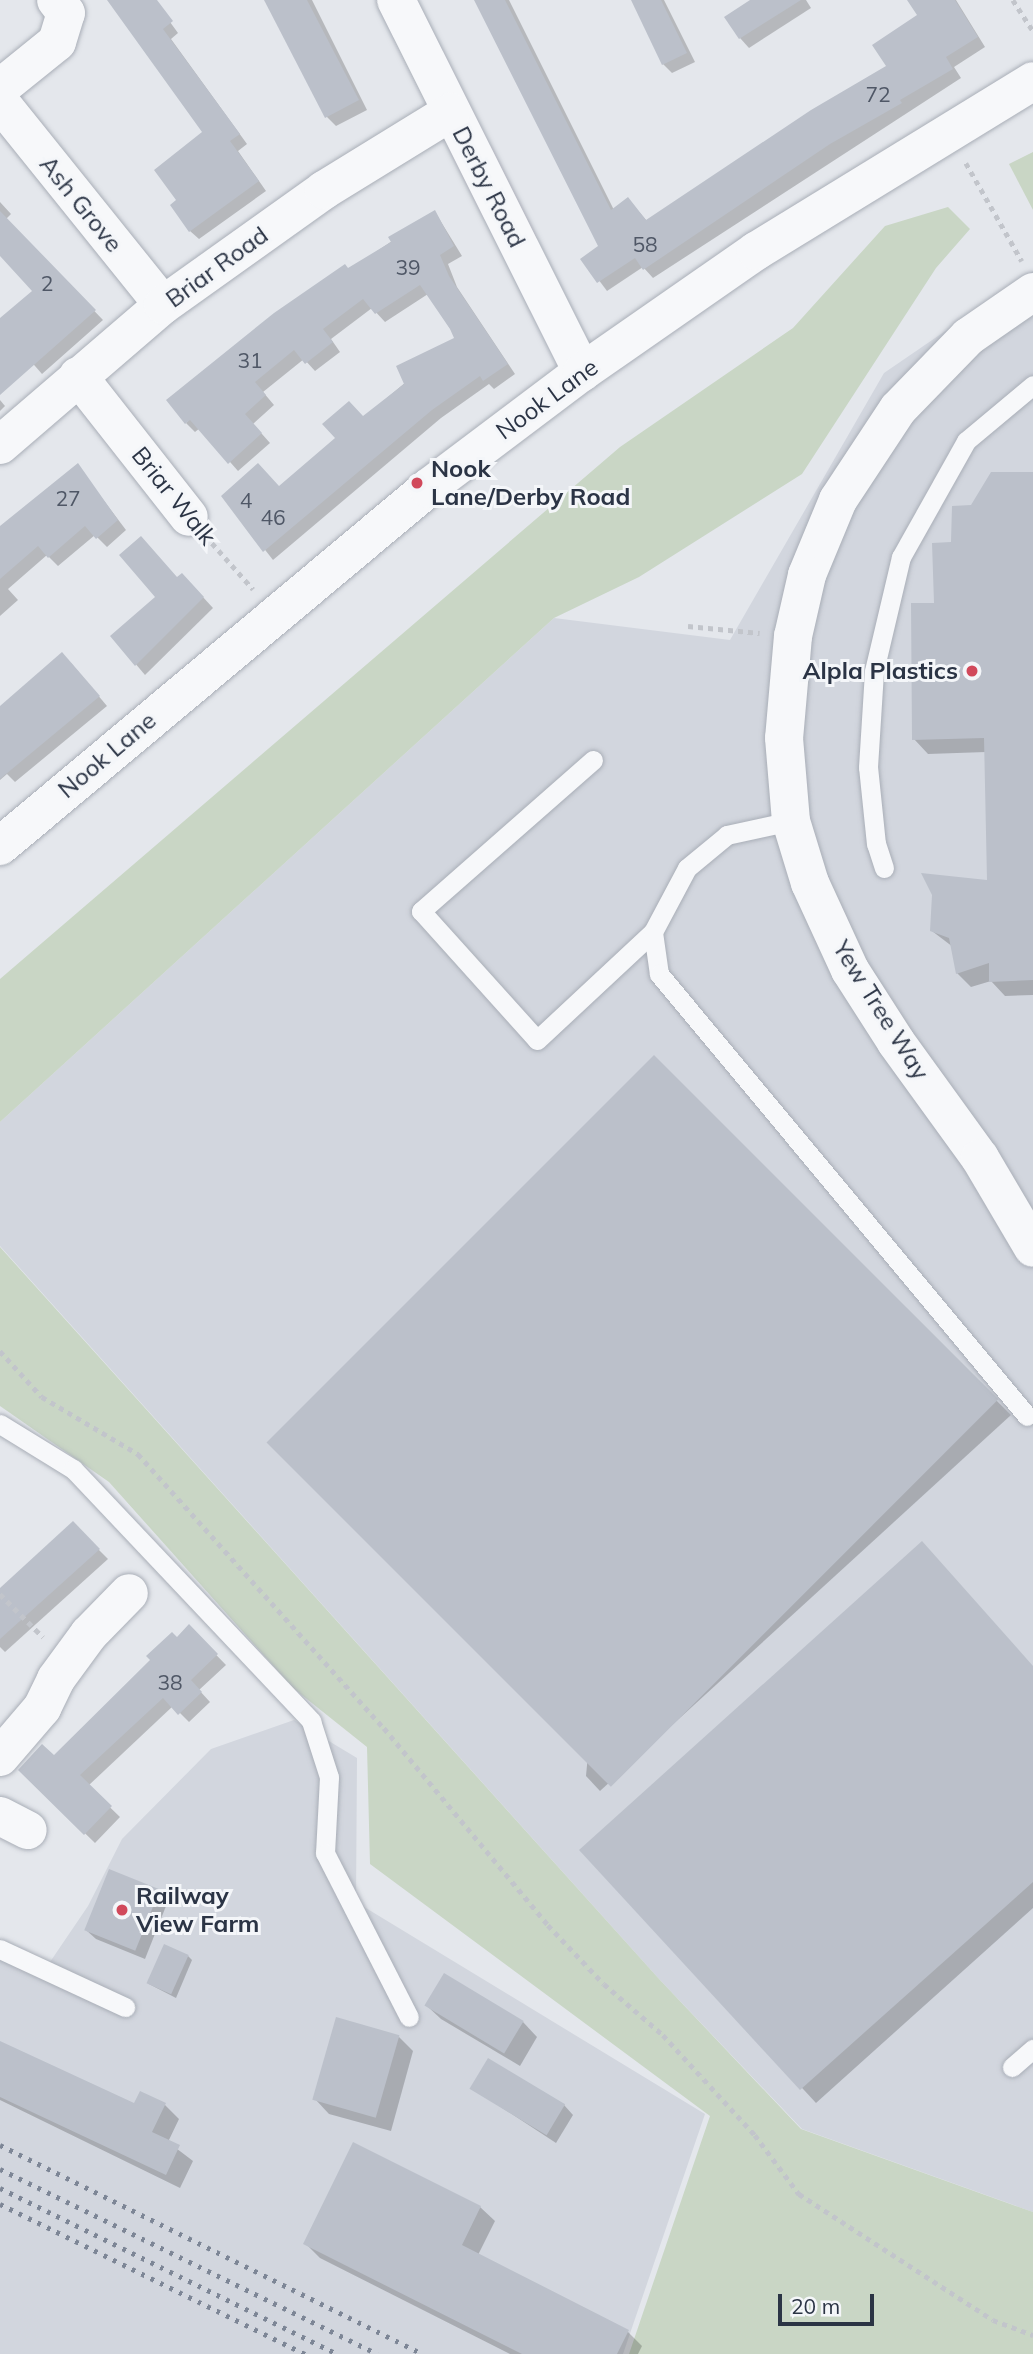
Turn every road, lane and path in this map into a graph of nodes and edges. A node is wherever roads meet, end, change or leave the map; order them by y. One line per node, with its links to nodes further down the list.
1 (56, 0): 6 (street)
2 (397, 0): 8 (street, Derby Road)
3 (1013, 0): 4 (path)
4 (1033, 31)
5 (1033, 81): 9 (street, Nook Lane)
6 (0, 88)
7 (0, 102): 11 (street, Ash Grove)
8 (451, 112): 11 (street, Briar Road); 12 (street, Derby Road)
9 (948, 131): 10 (path); 12 (street, Nook Lane)
10 (1030, 281): 19 (street, Yew Tree Way)
11 (163, 305): 13 (street, Briar Road)
12 (582, 372): 17 (street, Nook Lane)
13 (78, 376): 15 (street, Briar Road); 16 (street, Briar Walk)
14 (1033, 385): 23 (lane)
15 (0, 445)
16 (189, 517): 17 (path, Briar Walk)
17 (274, 613): 22 (street, Nook Lane)
18 (688, 626): 19 (path)
19 (793, 636): 21 (street, Yew Tree Way)
20 (593, 760): 24 (lane)
21 (791, 821): 24 (lane); 25 (street, Yew Tree Way)
22 (0, 846)
23 (884, 868)
24 (653, 932): 27 (lane)
25 (1033, 1248)
26 (0, 1351): 38 (path)
27 (1027, 1416)
28 (0, 1424): 35 (lane)
29 (129, 1593): 31 (street)
30 (0, 1594): 31 (path)
31 (68, 1663): 32 (street)
32 (0, 1756)
33 (0, 1949): 34 (lane)
34 (125, 2007)
35 (409, 2017)
36 (1033, 2049): 37 (lane)
37 (1012, 2067)
38 (1033, 2335)

